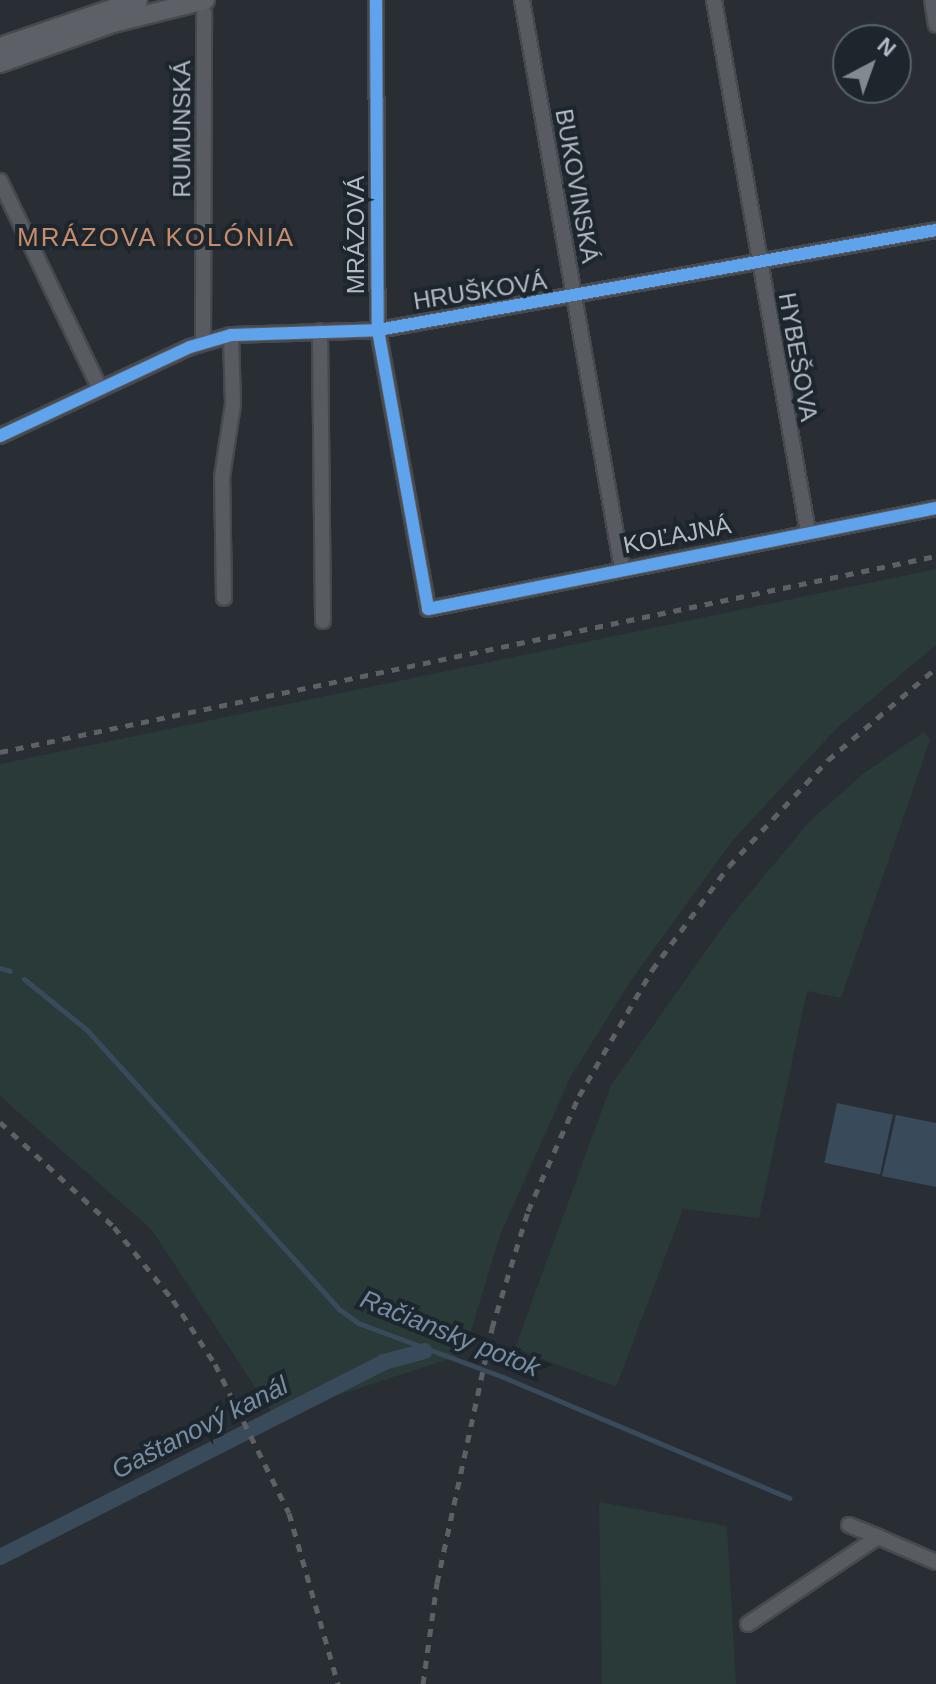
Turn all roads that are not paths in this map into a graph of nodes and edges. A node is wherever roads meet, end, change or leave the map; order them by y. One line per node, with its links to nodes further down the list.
1 (376, 0): 14 (street, MRÁZOVÁ)
2 (522, 0): 13 (street, BUKOVINSKÁ)
3 (714, 0): 12 (street, HYBEŠOVA)
4 (932, 0): 7 (street)
5 (134, 1): 8 (main road)
6 (204, 6): 9 (main road); 17 (street, RUMUNSKÁ)
7 (936, 25)
8 (0, 47)
9 (0, 63)
10 (0, 181): 18 (street)
11 (936, 230): 12 (street, HRUŠKOVÁ)
12 (759, 265): 13 (street, HRUŠKOVÁ); 21 (street, HYBEŠOVA)
13 (574, 298): 14 (street, HRUŠKOVÁ); 22 (street, BUKOVINSKÁ)
14 (378, 330): 15 (street, HRUŠKOVÁ); 24 (street, MRÁZOVÁ)
15 (320, 331): 16 (street, HRUŠKOVÁ); 25 (street)
16 (231, 335): 17 (street, HRUŠKOVÁ); 23 (street)
17 (203, 342): 18 (street, HRUŠKOVÁ)
18 (99, 387): 19 (street, HRUŠKOVÁ)
19 (0, 436)
20 (936, 508): 21 (street, KOĽAJNÁ)
21 (808, 532): 22 (street, KOĽAJNÁ)
22 (622, 568): 24 (street, KOĽAJNÁ)
23 (224, 598)
24 (428, 609)
25 (323, 621)
26 (849, 1525): 27 (street)
27 (878, 1537): 28 (street); 29 (street)
28 (936, 1562)
29 (748, 1624)

